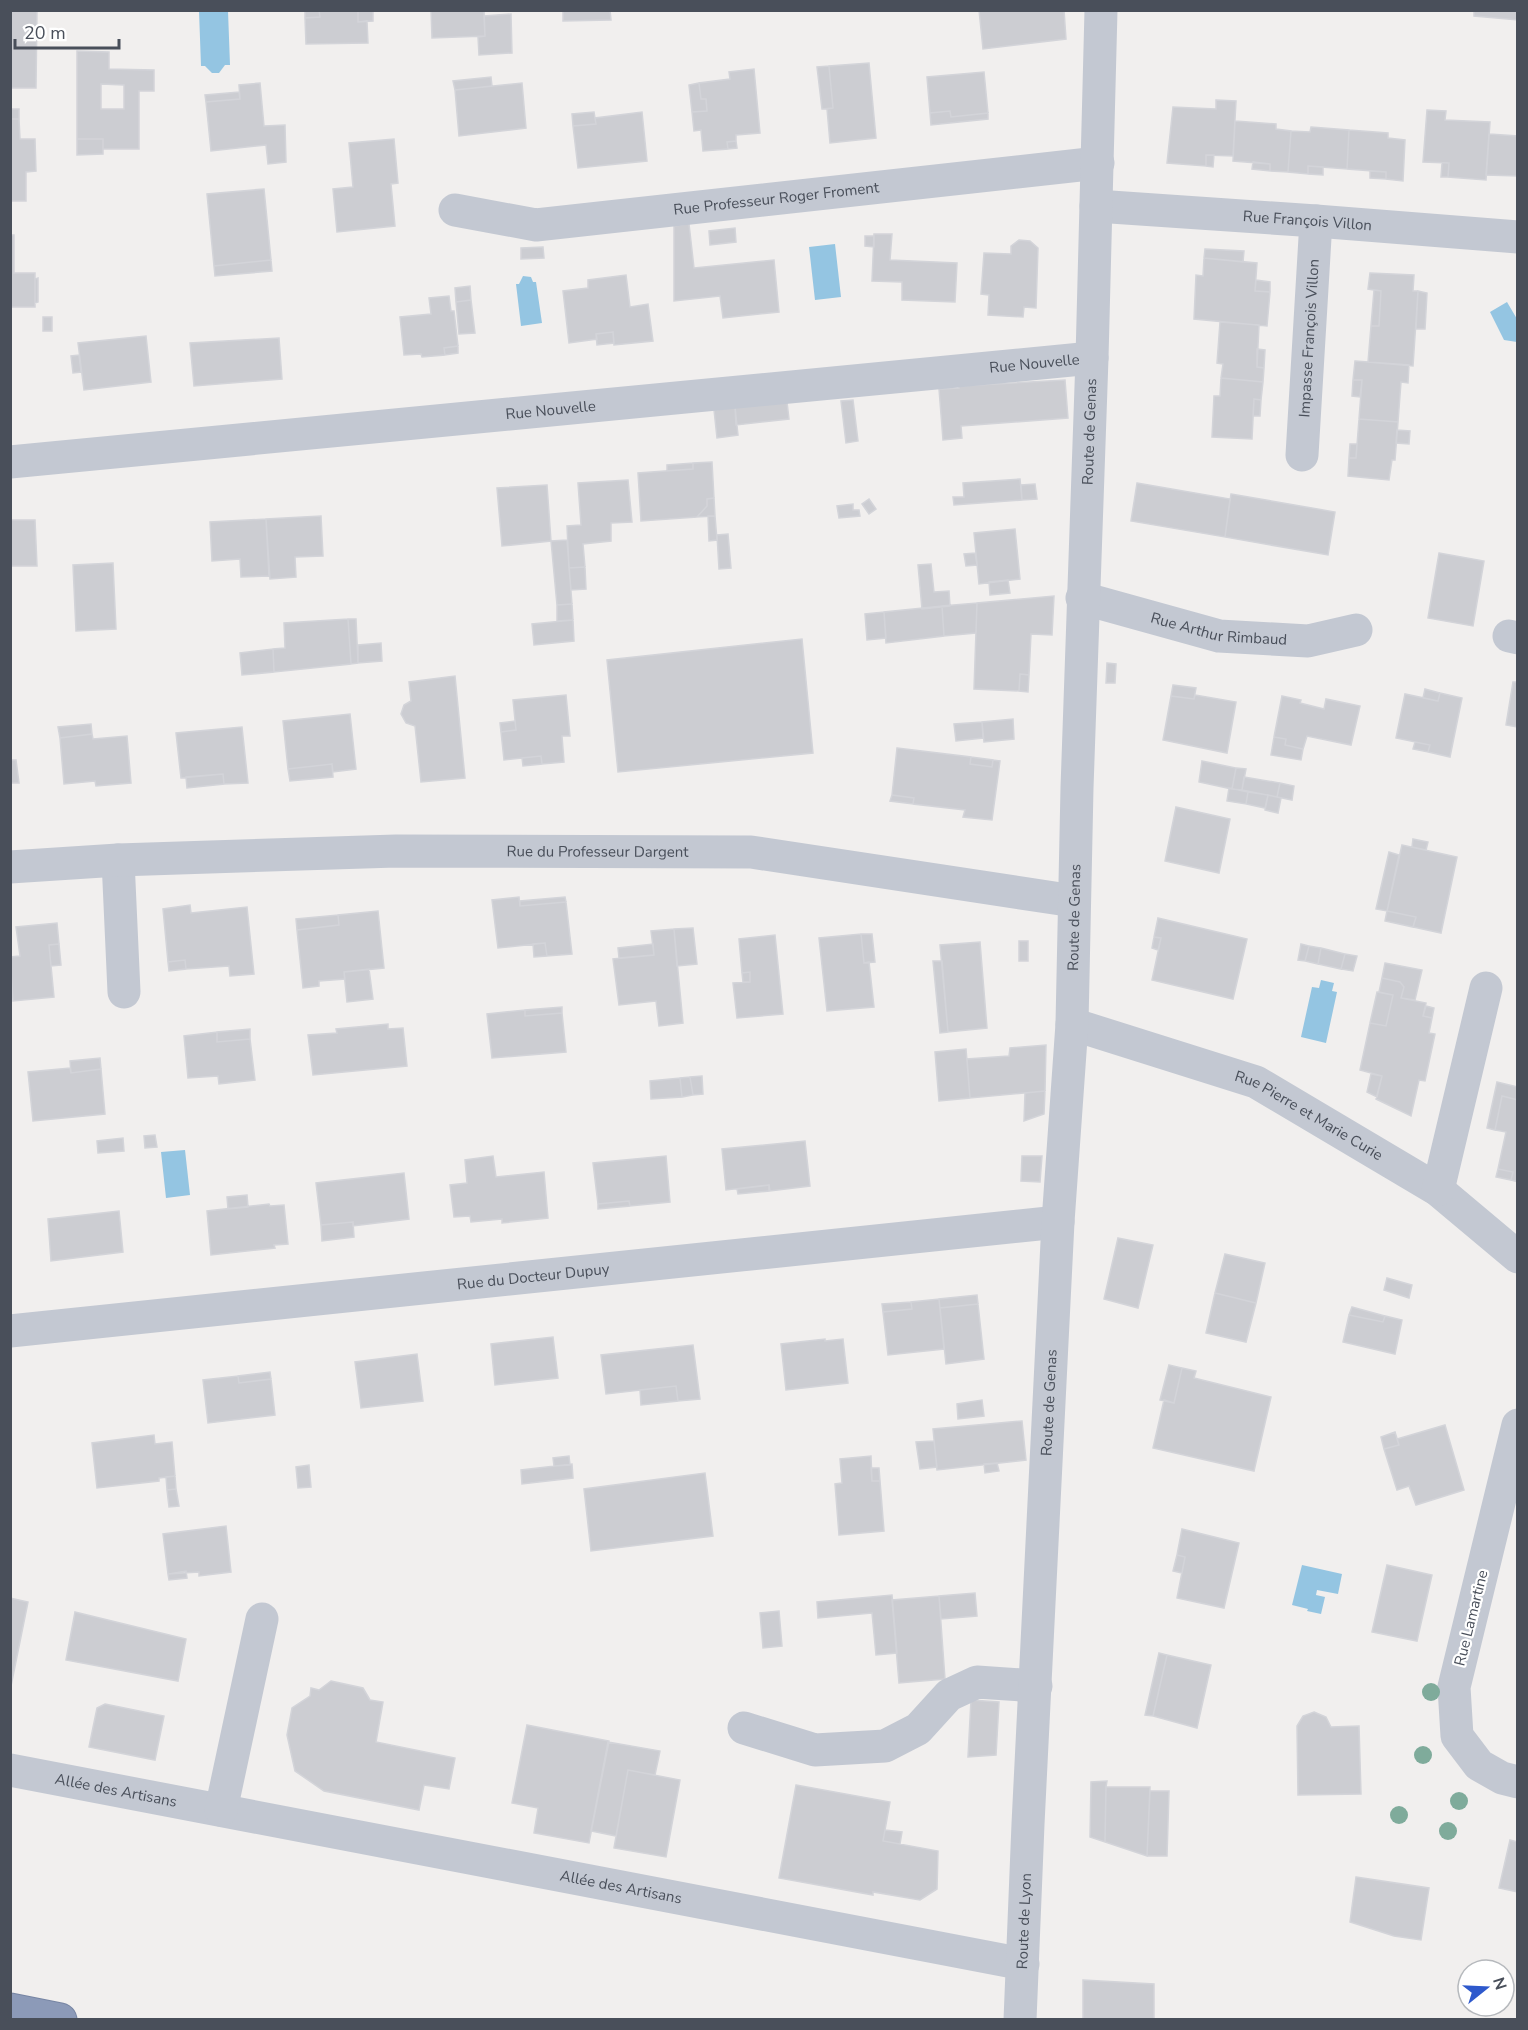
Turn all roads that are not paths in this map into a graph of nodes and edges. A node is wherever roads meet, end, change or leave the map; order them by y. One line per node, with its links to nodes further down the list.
1 (1101, 10): 2 (street, Route de Genas)
2 (1098, 163): 3 (street, Route de Genas); 4 (street, Rue Professeur Roger Froment)
3 (1096, 206): 5 (street, Rue François Villon); 7 (street, Route de Genas)
4 (455, 210)
5 (1316, 221): 6 (street, Rue François Villon); 8 (street, Impasse François Villon)
6 (1518, 237)
7 (1092, 358): 9 (street, Rue Nouvelle); 10 (street, Route de Genas)
8 (1302, 455)
9 (10, 462)
10 (1082, 597): 11 (street, Rue Arthur Rimbaud); 14 (street, Route de Genas)
11 (1356, 630)
12 (118, 860): 13 (street, Rue du Professeur Dargent); 14 (street, Rue du Professeur Dargent); 16 (street)
13 (10, 867)
14 (1074, 901): 17 (street, Route de Genas)
15 (1486, 988): 18 (street)
16 (124, 992)
17 (1072, 1024): 18 (street, Rue Pierre et Marie Curie); 19 (street, Route de Genas)
18 (1438, 1190): 20 (street, Rue Pierre et Marie Curie)
19 (1058, 1222): 21 (street, Rue du Docteur Dupuy); 24 (street, Route de Genas)
20 (1518, 1257)
21 (10, 1331)
22 (1518, 1425): 27 (street, Rue Lamartine)
23 (262, 1619): 28 (street)
24 (1035, 1686): 25 (street); 29 (street, Route de Genas)
25 (744, 1728)
26 (10, 1770): 28 (street, Allée des Artisans)
27 (1518, 1782)
28 (221, 1810): 30 (street, Allée des Artisans)
29 (1028, 1824): 30 (street, Route de Lyon)
30 (1023, 1964): 33 (street, Route de Lyon)
31 (10, 2010): 32 (highway)
32 (60, 2019)
33 (1020, 2019)

